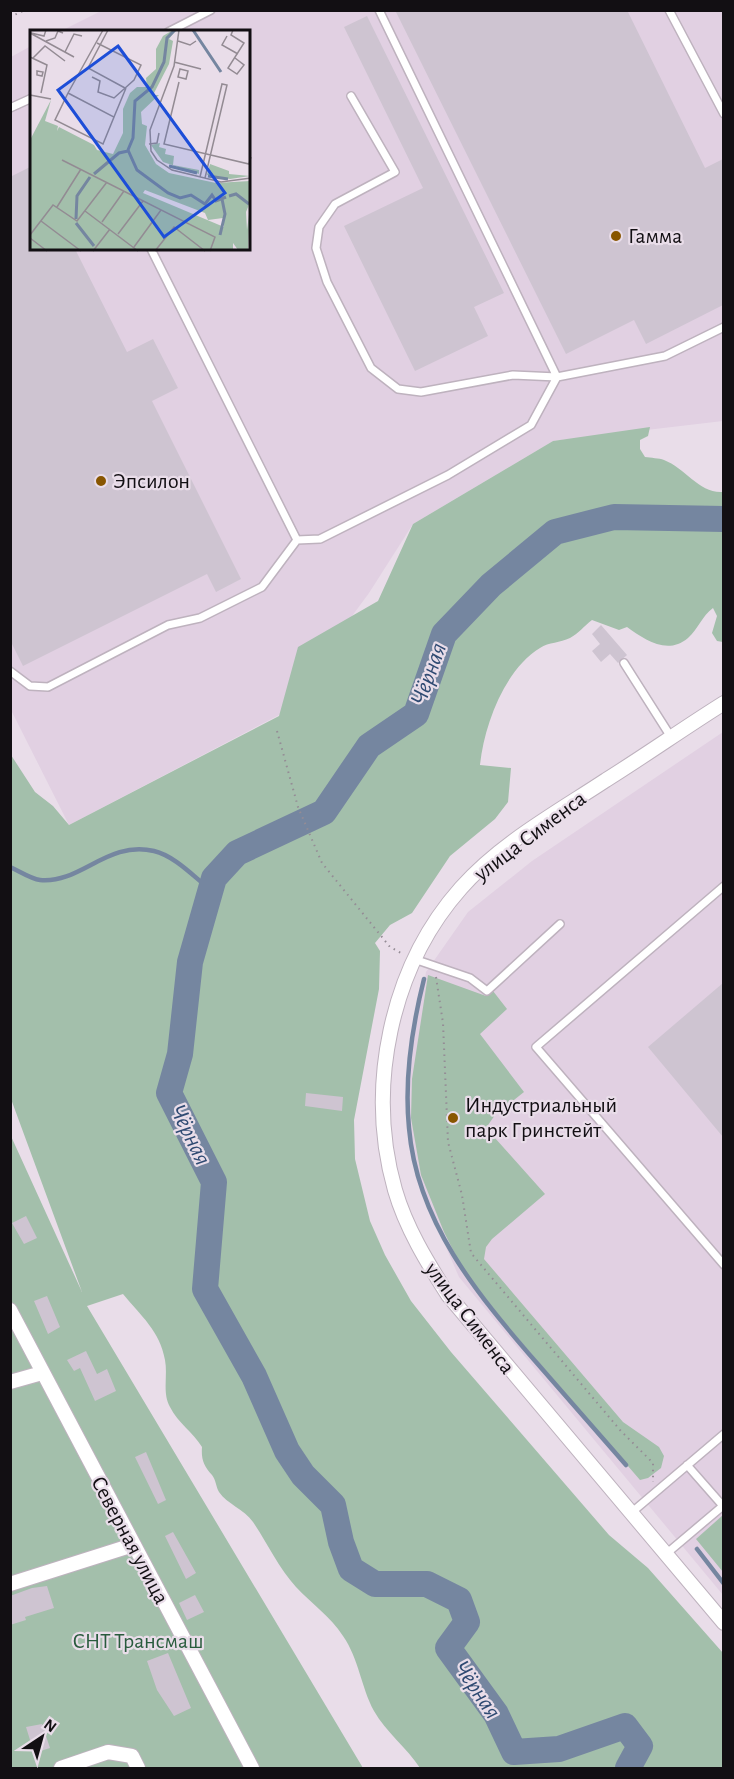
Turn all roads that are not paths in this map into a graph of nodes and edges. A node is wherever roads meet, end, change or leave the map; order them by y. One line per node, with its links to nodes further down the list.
1 (211, 10): 4 (lane)
2 (379, 10): 11 (lane)
3 (669, 10): 8 (lane)
4 (172, 30)
5 (351, 96): 11 (lane)
6 (30, 99): 7 (lane)
7 (10, 108)
8 (723, 114)
9 (152, 250): 12 (lane)
10 (723, 327): 11 (lane)
11 (557, 377): 12 (lane)
12 (297, 540): 14 (lane)
13 (624, 663): 16 (lane)
14 (10, 671)
15 (723, 703): 16 (street, улица Сименса)
16 (671, 737): 19 (street, улица Сименса)
17 (723, 886): 20 (lane)
18 (560, 924): 19 (lane)
19 (414, 958): 28 (street, улица Сименса)
20 (723, 1265)
21 (10, 1310): 22 (street, Северная улица)
22 (42, 1373): 23 (street); 29 (street, Северная улица)
23 (10, 1382)
24 (720, 1436): 25 (lane); 26 (lane)
25 (723, 1446)
26 (687, 1465): 27 (lane); 28 (lane)
27 (723, 1506): 30 (lane)
28 (631, 1513): 30 (street, улица Сименса)
29 (133, 1545): 31 (street); 35 (street, Северная улица)
30 (666, 1554): 32 (street, улица Сименса)
31 (10, 1584)
32 (723, 1623)
33 (135, 1762): 34 (street)
34 (61, 1768)
35 (252, 1768)

